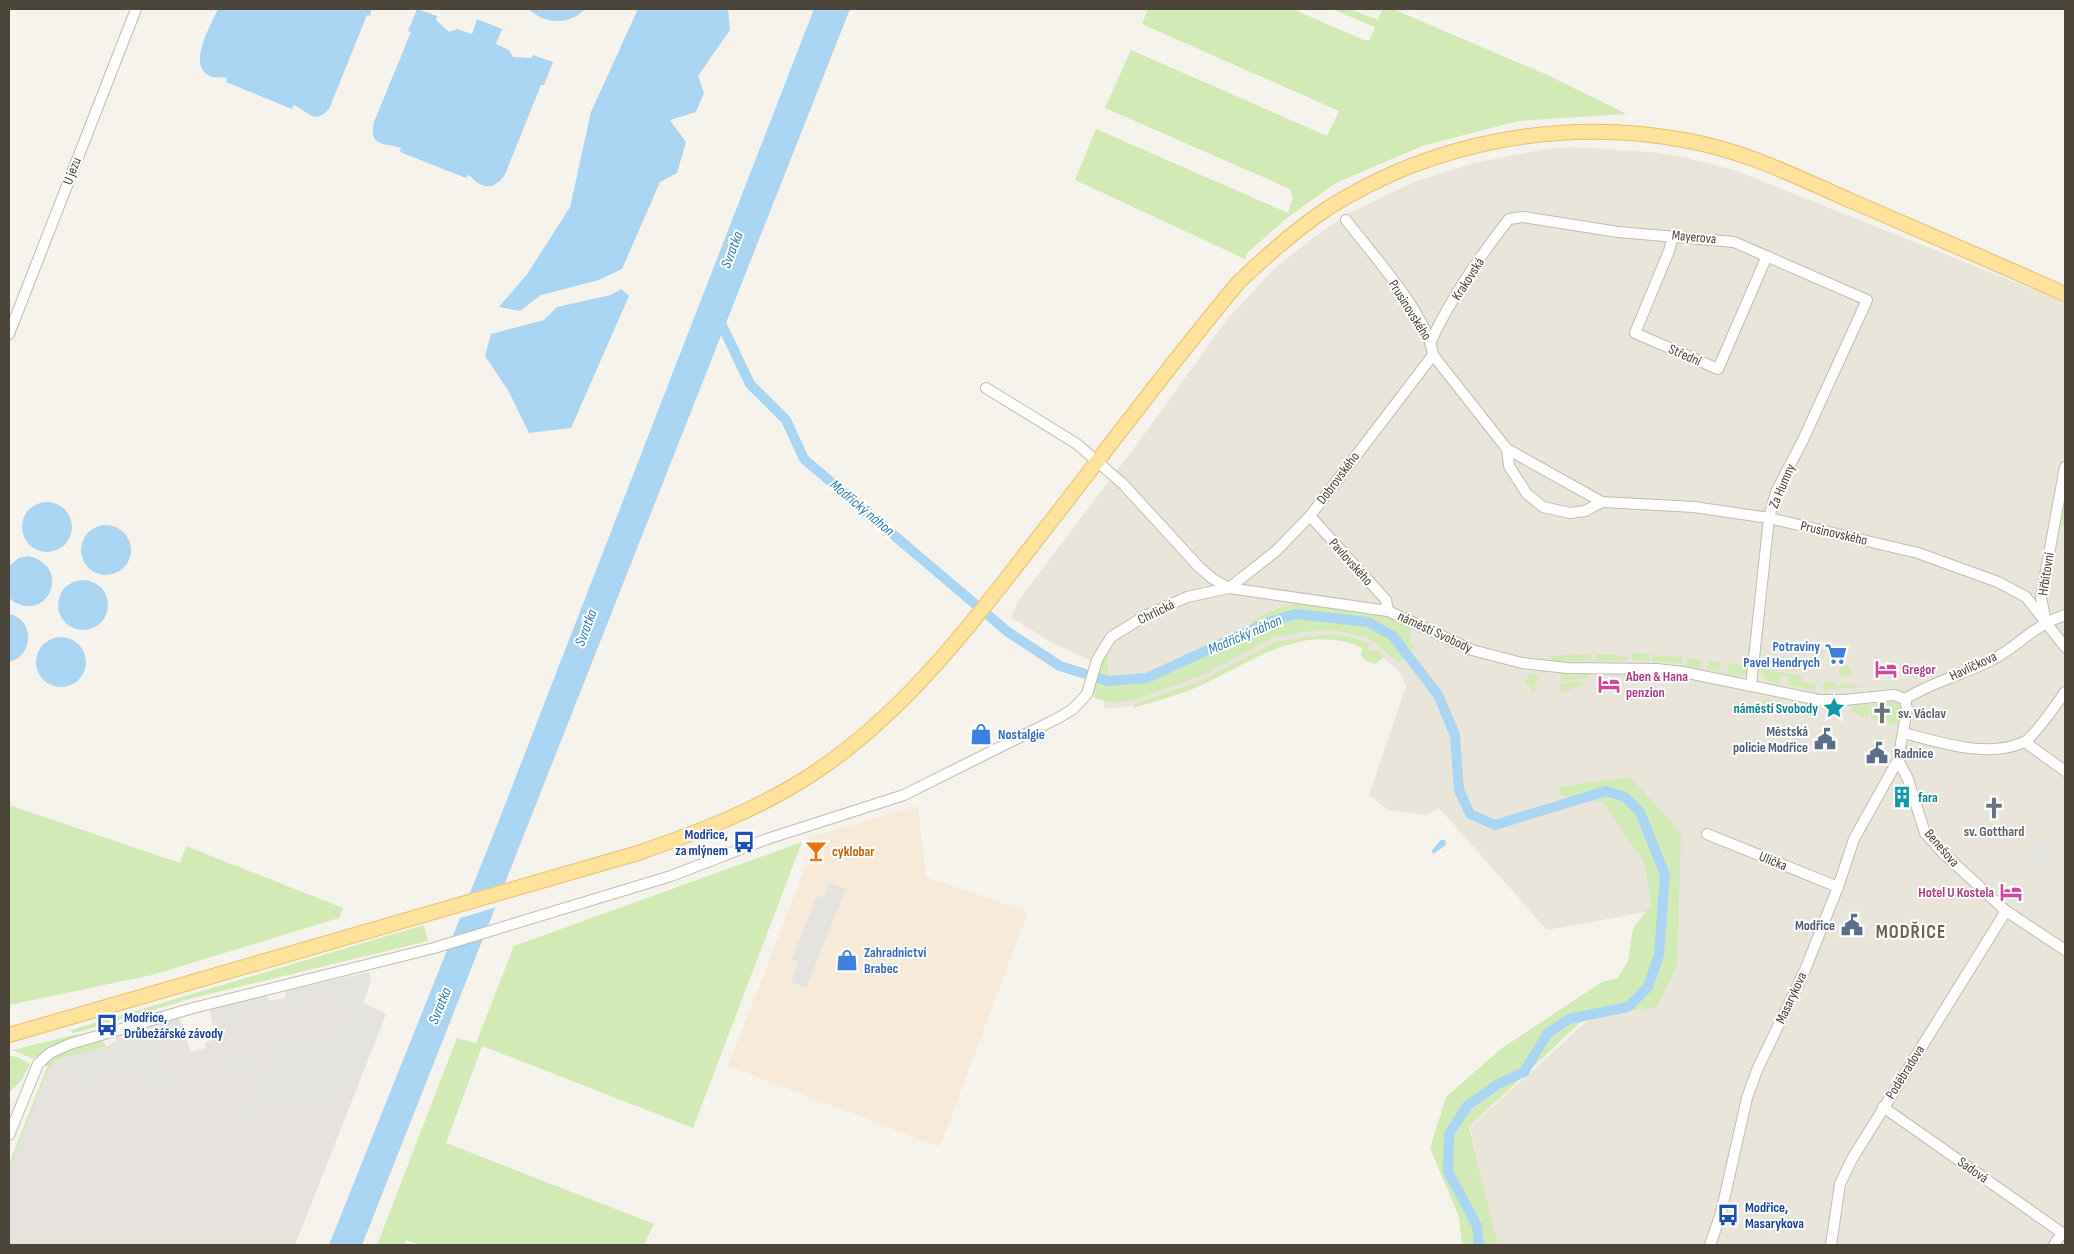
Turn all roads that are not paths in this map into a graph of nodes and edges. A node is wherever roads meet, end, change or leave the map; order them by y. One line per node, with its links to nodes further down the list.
1 (136, 9): 8 (street, U jezu)
2 (1509, 219): 4 (street, Mayerova); 9 (street, Krakovská)
3 (1346, 220): 9 (street, Prusinovského)
4 (1673, 236): 5 (street, Mayerova); 5 (street, Střední)
5 (1768, 256): 7 (street, Mayerova)
6 (2065, 294): 13 (main road)
7 (1867, 300): 17 (street, Za Humny)
8 (9, 334)
9 (1431, 341): 10 (street, Prusinovského)
10 (1433, 354): 12 (street, Prusinovského); 16 (street, Dobrovského)
11 (986, 388): 13 (street)
12 (1508, 448): 15 (street, Prusinovského); 15 (street, Prusinovského)
13 (1098, 462): 18 (street); 34 (main road)
14 (2065, 467): 21 (street, Hřbitovní)
15 (1602, 502): 17 (street, Prusinovského)
16 (1310, 516): 18 (street, Dobrovského); 19 (street, Pavlovského)
17 (1769, 518): 21 (street, Prusinovského); 23 (street, Za Humny)
18 (1229, 588): 19 (street, náměstí Svobody); 36 (street, Chrlická)
19 (1388, 610): 23 (street, náměstí Svobody)
20 (2065, 615): 21 (street, Havlíčkova)
21 (2046, 622): 22 (street, Prusinovského); 25 (street, Havlíčkova)
22 (2065, 648)
23 (1751, 686): 25 (street, náměstí Svobody)
24 (2065, 692): 27 (street)
25 (1905, 699): 26 (street)
26 (1904, 733): 27 (street); 28 (street)
27 (2025, 742): 29 (street)
28 (1898, 760): 31 (street, Masarykova); 32 (street, Benešova)
29 (2065, 771)
30 (1707, 834): 31 (street, Ulička)
31 (1838, 887): 38 (street, Masarykova)
32 (2006, 911): 33 (street, Benešova); 35 (street, Poděbradova)
33 (2065, 950)
34 (9, 1035)
35 (1883, 1107): 37 (street, Sadová); 39 (street, Poděbradova)
36 (9, 1135)
37 (2064, 1234): 40 (street, Sadová)
38 (1710, 1245)
39 (1831, 1245)
40 (2054, 1245)

